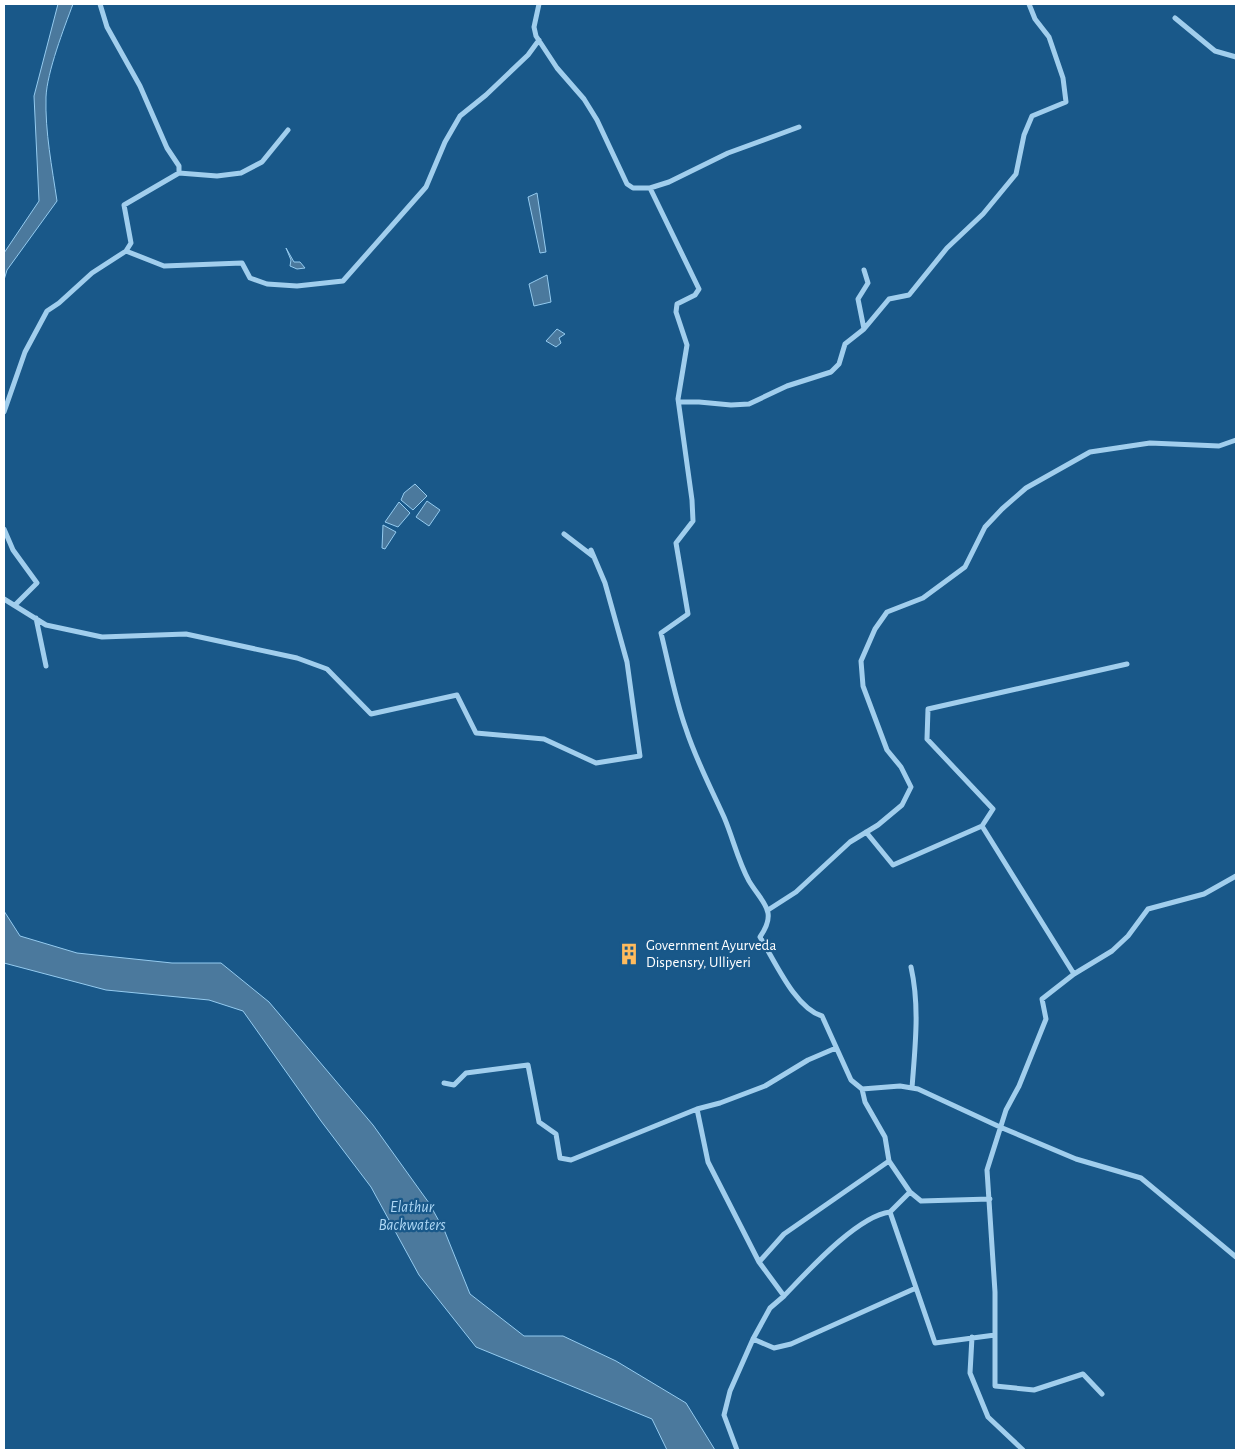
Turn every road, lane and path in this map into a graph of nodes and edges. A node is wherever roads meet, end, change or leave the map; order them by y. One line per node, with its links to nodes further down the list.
1 (100, 4): 9 (street)
2 (539, 4): 5 (street)
3 (1029, 4): 13 (street)
4 (1175, 18): 6 (street)
5 (539, 40): 10 (street); 11 (street)
6 (1236, 57)
7 (799, 127): 10 (street)
8 (288, 130): 9 (street)
9 (179, 173): 11 (street)
10 (650, 188): 14 (street)
11 (126, 251): 15 (street)
12 (864, 270): 13 (street)
13 (864, 329): 14 (street)
14 (678, 402): 29 (street)
15 (4, 412)
16 (1236, 440): 27 (street)
17 (4, 529): 22 (street)
18 (564, 534): 20 (street)
19 (591, 550): 20 (street)
20 (594, 557): 23 (street)
21 (4, 599): 22 (street)
22 (15, 606): 23 (street)
23 (36, 618): 25 (street)
24 (1127, 664): 26 (street)
25 (46, 666)
26 (982, 826): 27 (street); 31 (street)
27 (866, 832): 29 (street)
28 (1236, 876): 31 (street)
29 (768, 910): 32 (street)
30 (911, 967): 34 (street)
31 (1074, 974): 37 (street)
32 (836, 1048): 35 (street); 36 (street)
33 (444, 1083): 36 (street)
34 (912, 1088): 35 (street); 37 (street)
35 (862, 1089): 38 (street)
36 (697, 1109): 43 (street)
37 (1000, 1127): 40 (street); 42 (street)
38 (889, 1161): 39 (street); 43 (street)
39 (910, 1192): 40 (street); 41 (street)
40 (990, 1199): 46 (street)
41 (890, 1212): 44 (street); 45 (street)
42 (1236, 1257)
43 (759, 1262): 45 (street)
44 (916, 1288): 47 (street); 48 (street)
45 (784, 1296): 48 (street)
46 (995, 1335): 47 (street); 49 (street)
47 (972, 1337): 51 (street)
48 (753, 1339): 50 (street)
49 (1102, 1394)
50 (737, 1450)
51 (1023, 1450)

